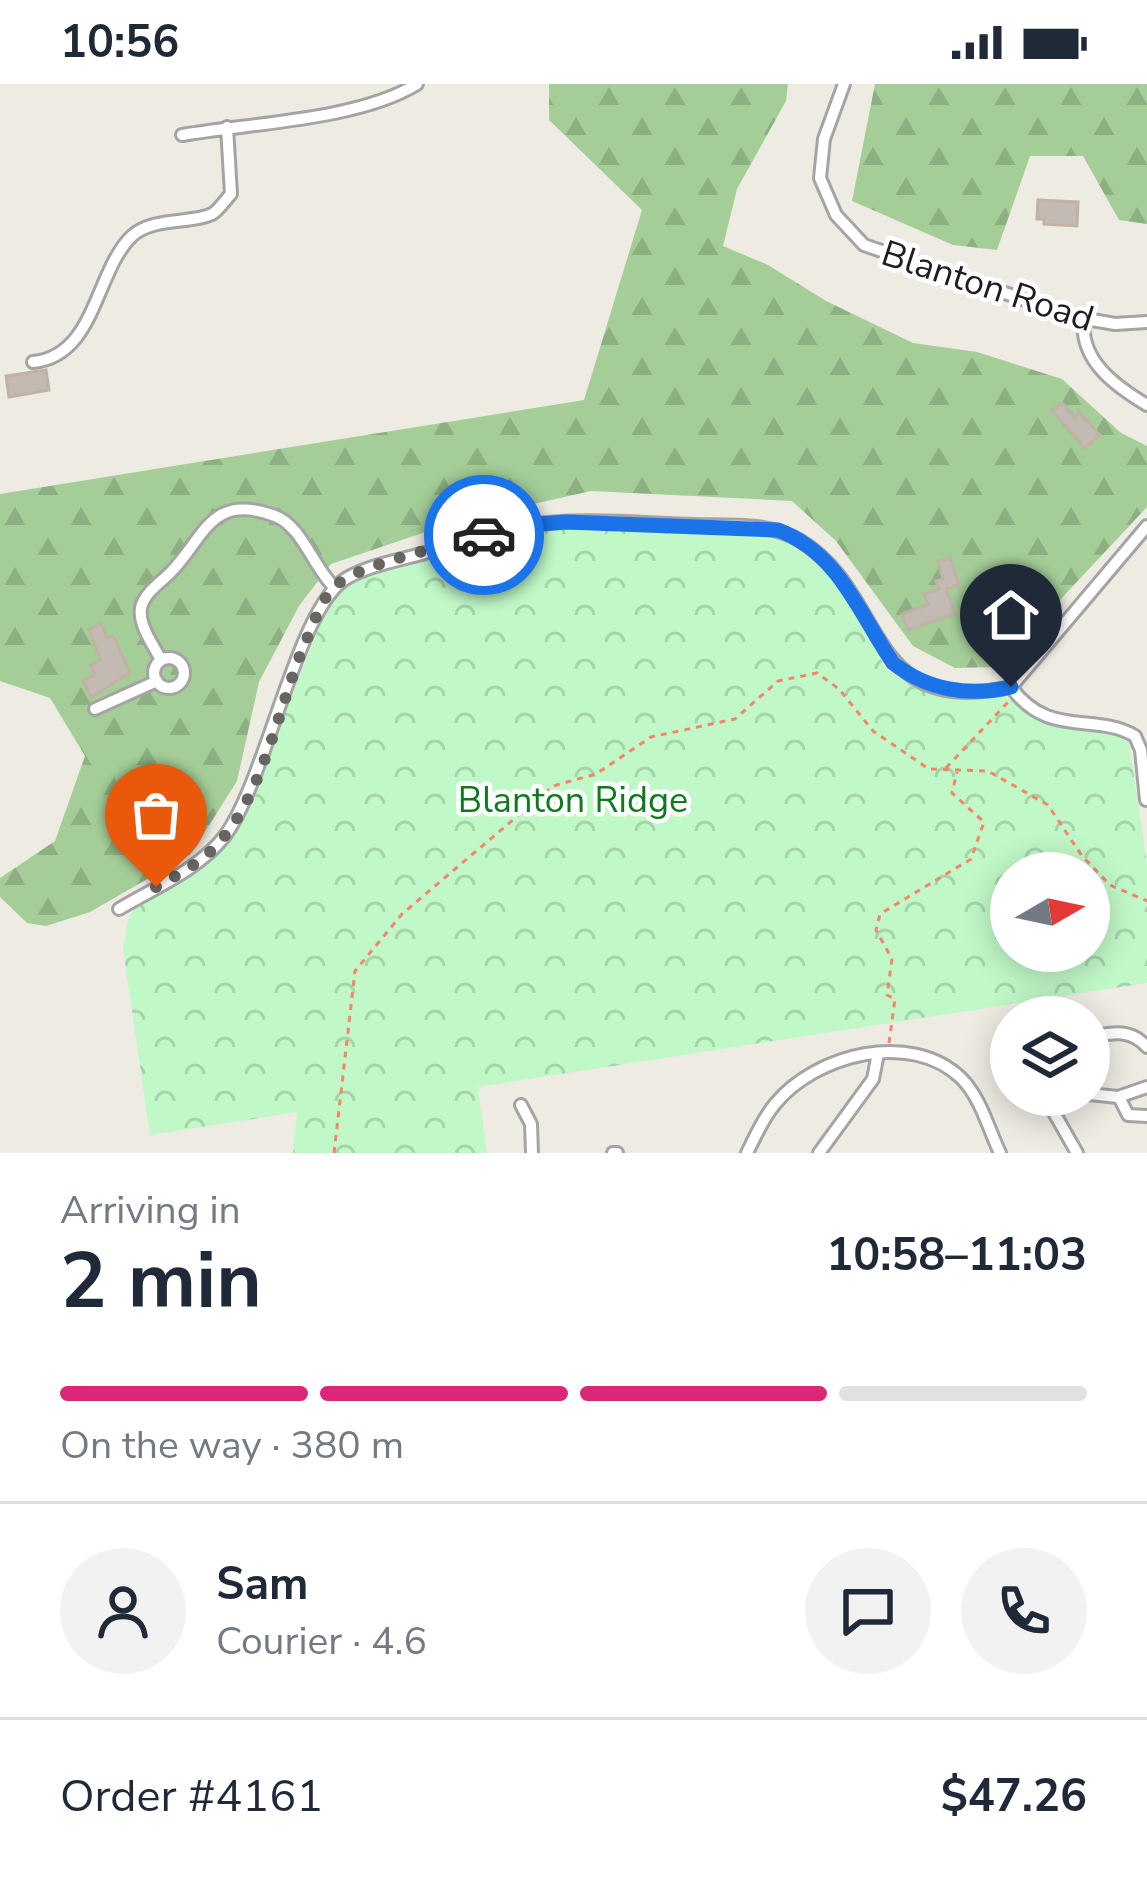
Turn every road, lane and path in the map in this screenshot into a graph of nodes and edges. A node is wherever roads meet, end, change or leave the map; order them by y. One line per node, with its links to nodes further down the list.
1 (417, 84): 3 (street)
2 (844, 84): 5 (street, Blanton Road)
3 (227, 127): 4 (street); 7 (street)
4 (182, 135)
5 (1084, 319): 6 (street, Blanton Road); 8 (street)
6 (1147, 322)
7 (33, 362)
8 (1147, 405)
9 (1147, 526): 13 (street)
10 (334, 587): 11 (street); 13 (street); 19 (street)
11 (161, 660): 12 (street); 12 (street)
12 (157, 681): 14 (street)
13 (1013, 691): 15 (path); 17 (street)
14 (95, 709)
15 (945, 770): 16 (path); 29 (path)
16 (957, 770): 18 (path); 22 (path)
17 (1146, 800)
18 (1147, 901)
19 (119, 909)
20 (1110, 1034): 21 (street)
21 (1147, 1047)
22 (883, 1053): 31 (street); 32 (street); 33 (street)
23 (1147, 1087): 25 (street)
24 (1110, 1096): 25 (street)
25 (1119, 1097): 28 (street)
26 (520, 1105): 30 (street)
27 (1055, 1116): 34 (street)
28 (1147, 1116)
29 (334, 1153)
30 (532, 1153)
31 (747, 1153)
32 (820, 1153)
33 (1000, 1153)
34 (1077, 1153)

